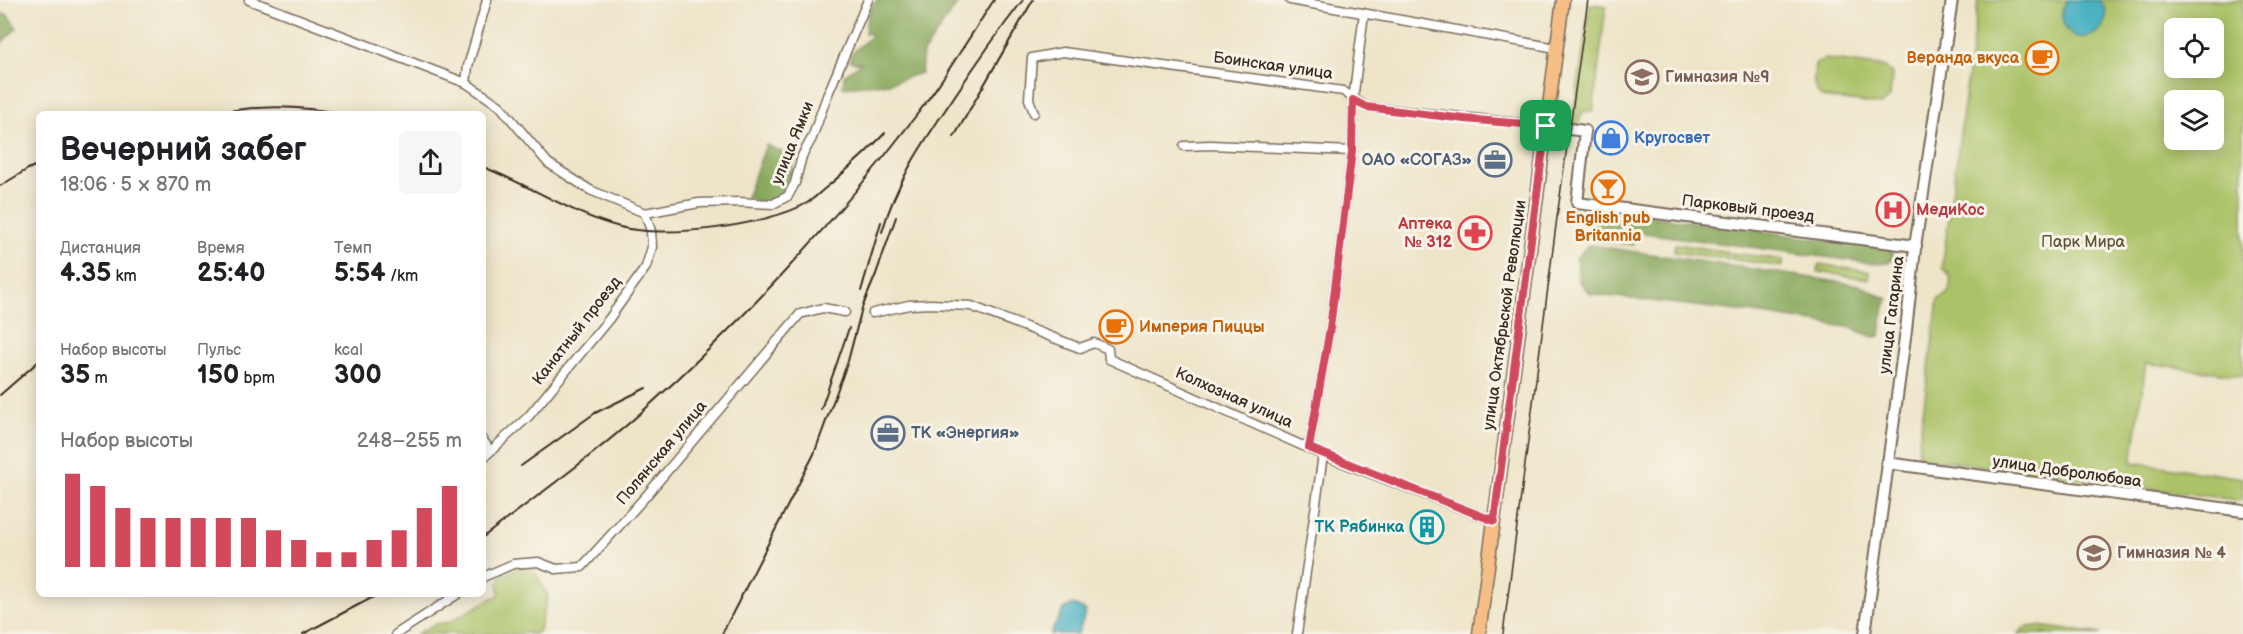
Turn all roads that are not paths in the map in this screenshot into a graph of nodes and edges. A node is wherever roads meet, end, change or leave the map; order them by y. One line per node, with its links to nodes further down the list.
1 (249, 0): 9 (street)
2 (487, 0): 9 (street)
3 (868, 0): 15 (street, улица Ямки)
4 (1290, 0): 7 (street)
5 (1563, 0): 8 (main road, улица Октябрьской Революции)
6 (1952, 0): 16 (street, улица Гагарина)
7 (1364, 13): 8 (street); 10 (street)
8 (1556, 48): 12 (main road, улица Октябрьской Революции)
9 (466, 83): 15 (street)
10 (1353, 100): 11 (street, Боинская улица); 12 (street, Боинская улица); 14 (street)
11 (1034, 113)
12 (1546, 126): 16 (street, Парковый проезд); 24 (main road, улица Октябрьской Революции)
13 (1184, 146): 14 (street)
14 (1352, 151): 19 (street)
15 (645, 213): 20 (street, Канатный проезд)
16 (1916, 246): 22 (street, улица Гагарина)
17 (846, 312): 25 (street, Полянская улица)
18 (873, 313): 19 (street, Колхозная улица)
19 (1309, 448): 21 (street, Колхозная улица)
20 (486, 455)
21 (1323, 455): 24 (street, Колхозная улица); 28 (street)
22 (1887, 463): 23 (street, улица Добролюбова); 30 (street, улица Гагарина)
23 (2243, 511)
24 (1494, 521): 29 (main road, улица Октябрьской Революции)
25 (486, 576)
26 (453, 597): 27 (street)
27 (396, 634)
28 (1297, 634)
29 (1479, 634)
30 (1865, 634)

